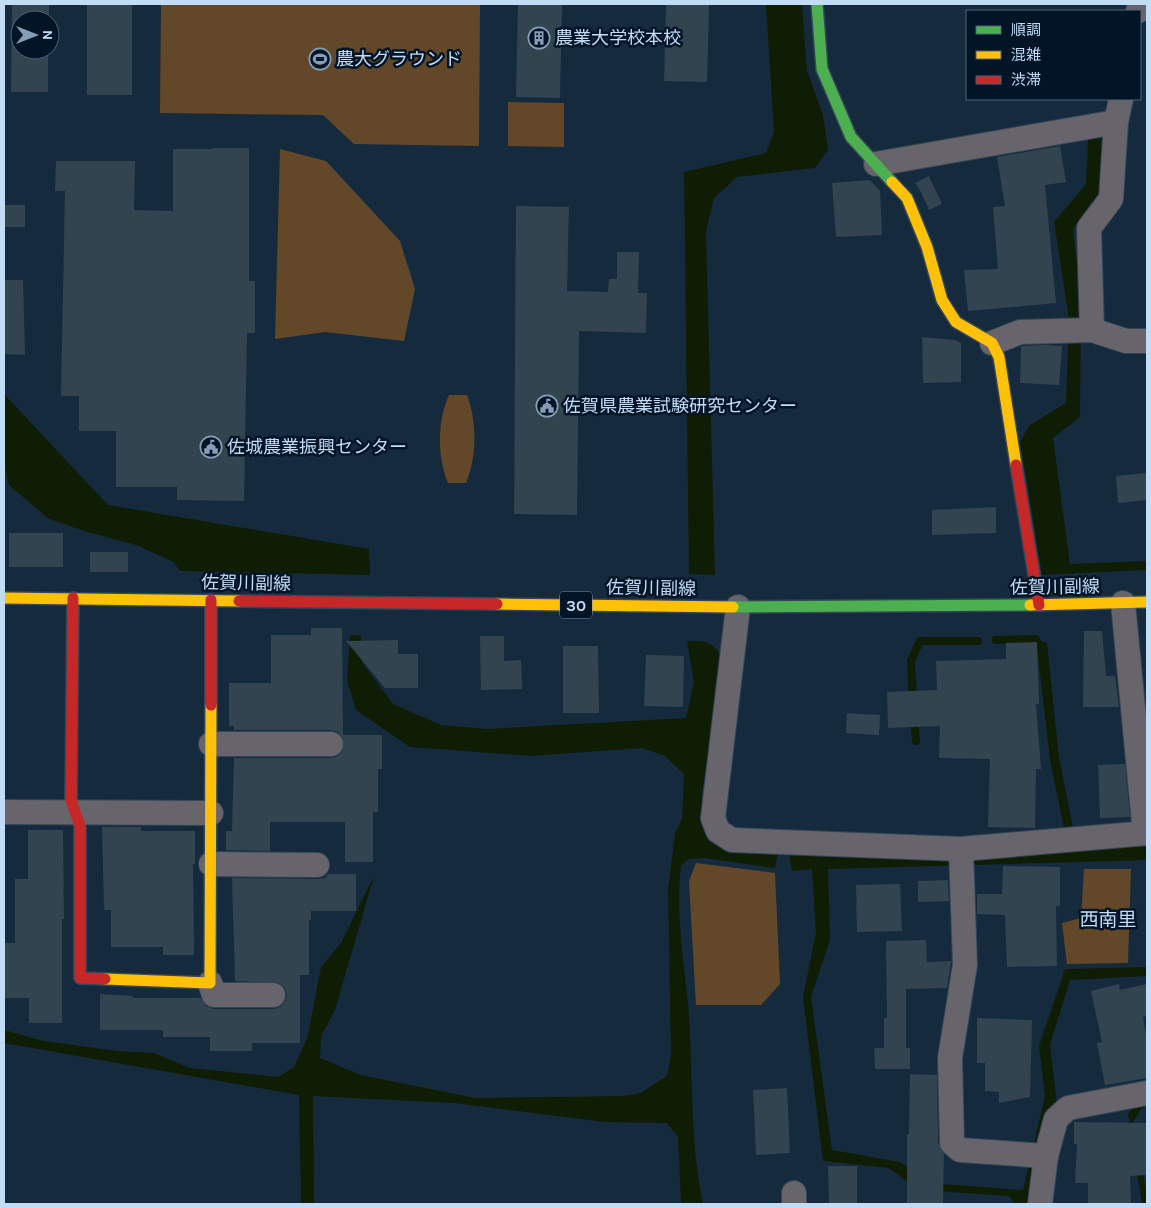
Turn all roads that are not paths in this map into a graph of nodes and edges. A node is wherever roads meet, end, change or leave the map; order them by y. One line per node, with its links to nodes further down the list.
1 (817, 4): 4 (street)
2 (1121, 100): 3 (street)
3 (1116, 122): 4 (street); 5 (street)
4 (876, 164): 7 (street)
5 (1092, 330): 6 (street); 7 (street)
6 (1147, 340)
7 (992, 342): 13 (street)
8 (4, 598): 9 (street, 佐賀川副線 / 30)
9 (73, 598): 10 (street, 佐賀川副線 / 30); 18 (street)
10 (211, 600): 14 (street, 佐賀川副線 / 30); 15 (street)
11 (1147, 602): 12 (street, 佐賀川副線 / 30)
12 (1123, 603): 13 (street, 佐賀川副線 / 30); 20 (street)
13 (1039, 606): 14 (street, 佐賀川副線 / 30)
14 (738, 607): 21 (street)
15 (211, 744): 16 (street); 19 (street)
16 (331, 744)
17 (4, 812): 18 (street)
18 (76, 812): 19 (street); 24 (street)
19 (211, 813): 22 (street)
20 (1146, 833): 21 (street)
21 (962, 860): 27 (street)
22 (211, 864): 23 (street); 24 (street)
23 (317, 865)
24 (210, 983): 25 (street)
25 (274, 995)
26 (1147, 1093): 27 (street)
27 (1038, 1156): 28 (street)
28 (1040, 1204)

